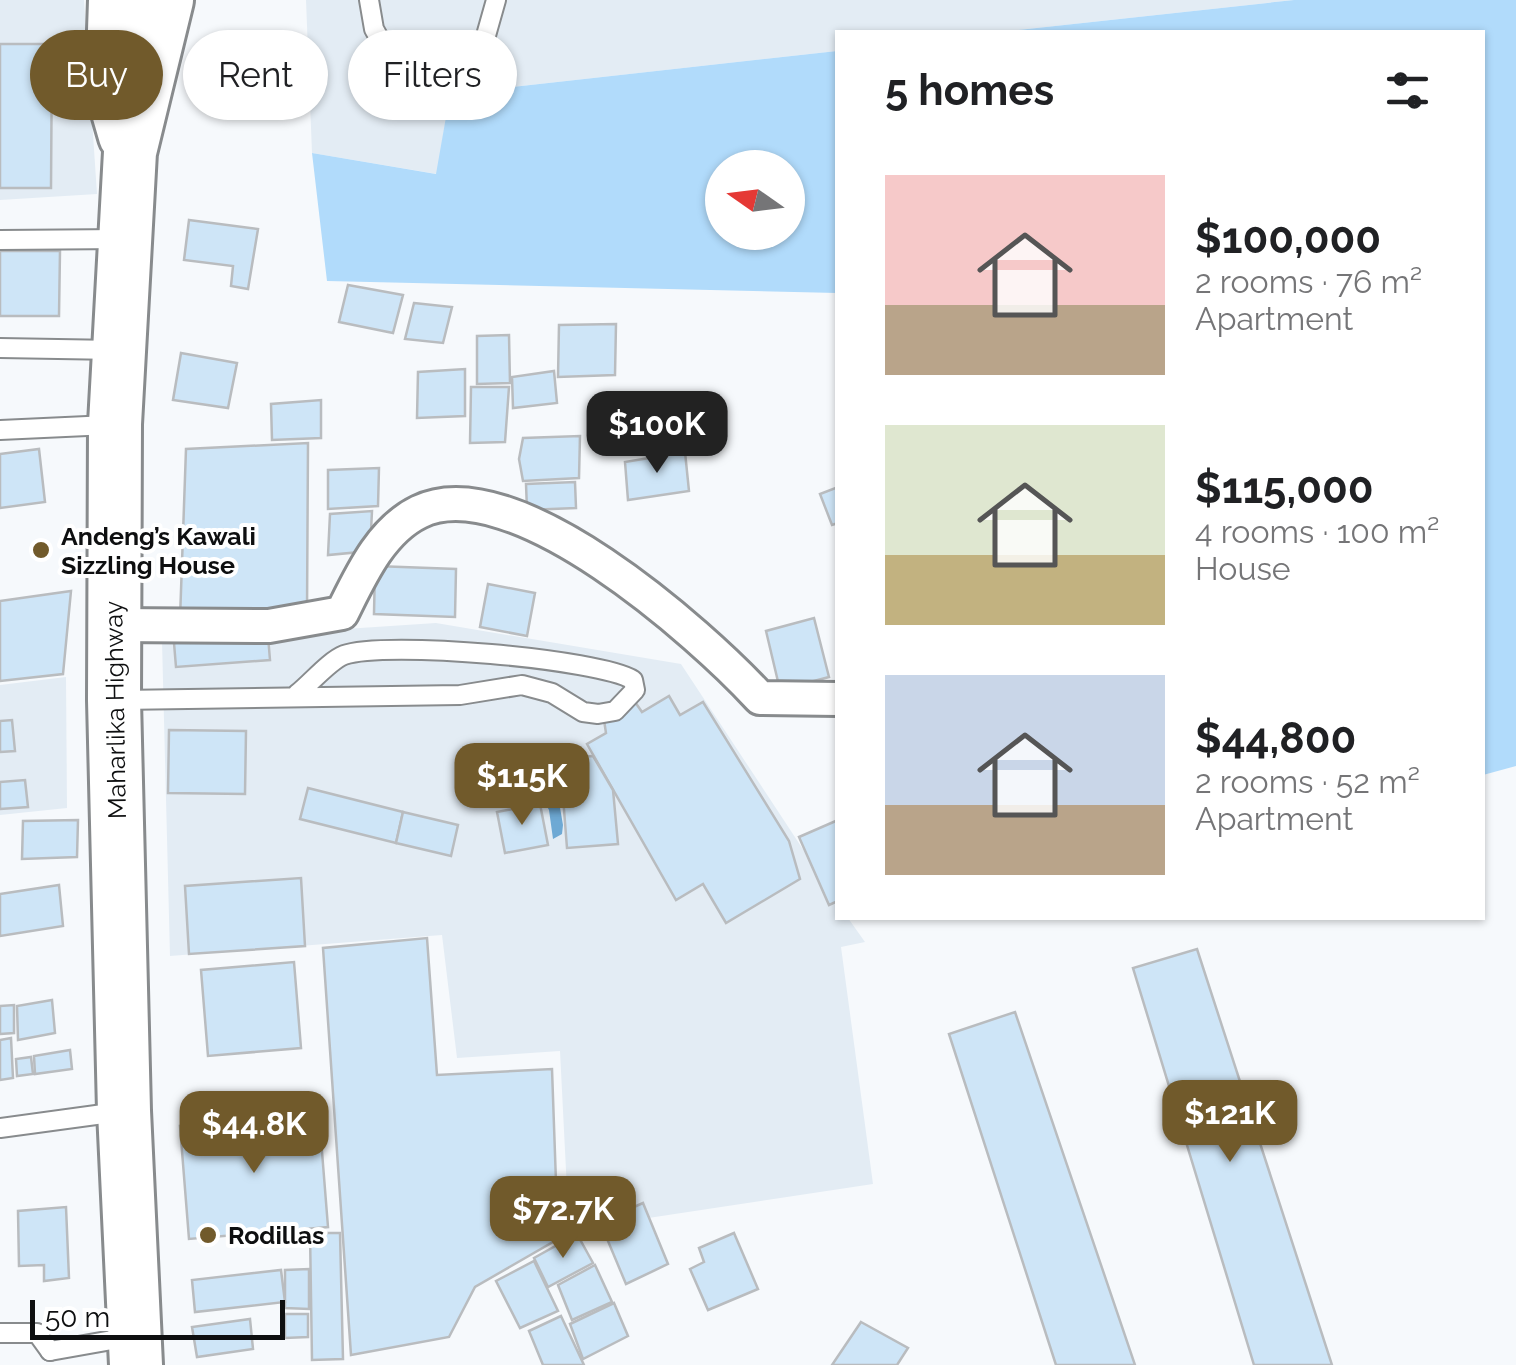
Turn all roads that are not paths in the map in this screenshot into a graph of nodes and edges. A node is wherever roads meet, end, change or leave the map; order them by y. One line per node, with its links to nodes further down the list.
1 (115, 0): 5 (main road)
2 (167, 0): 5 (main road, Maharlika Highway)
3 (368, 0): 4 (lane)
4 (496, 0)
5 (130, 152): 6 (main road, Maharlika Highway)
6 (123, 239): 7 (lane); 9 (main road, Maharlika Highway)
7 (0, 240)
8 (0, 348): 9 (lane)
9 (117, 350): 10 (main road, Maharlika Highway)
10 (115, 424): 11 (lane); 12 (main road, Maharlika Highway)
11 (0, 430)
12 (114, 625): 14 (street); 15 (main road, Maharlika Highway)
13 (296, 694): 13 (lane); 15 (lane)
14 (835, 699)
15 (114, 700): 16 (main road, Maharlika Highway)
16 (124, 1111): 17 (lane); 19 (main road, Maharlika Highway)
17 (0, 1128)
18 (0, 1334): 20 (lane)
19 (135, 1351): 20 (lane)
20 (47, 1358)

